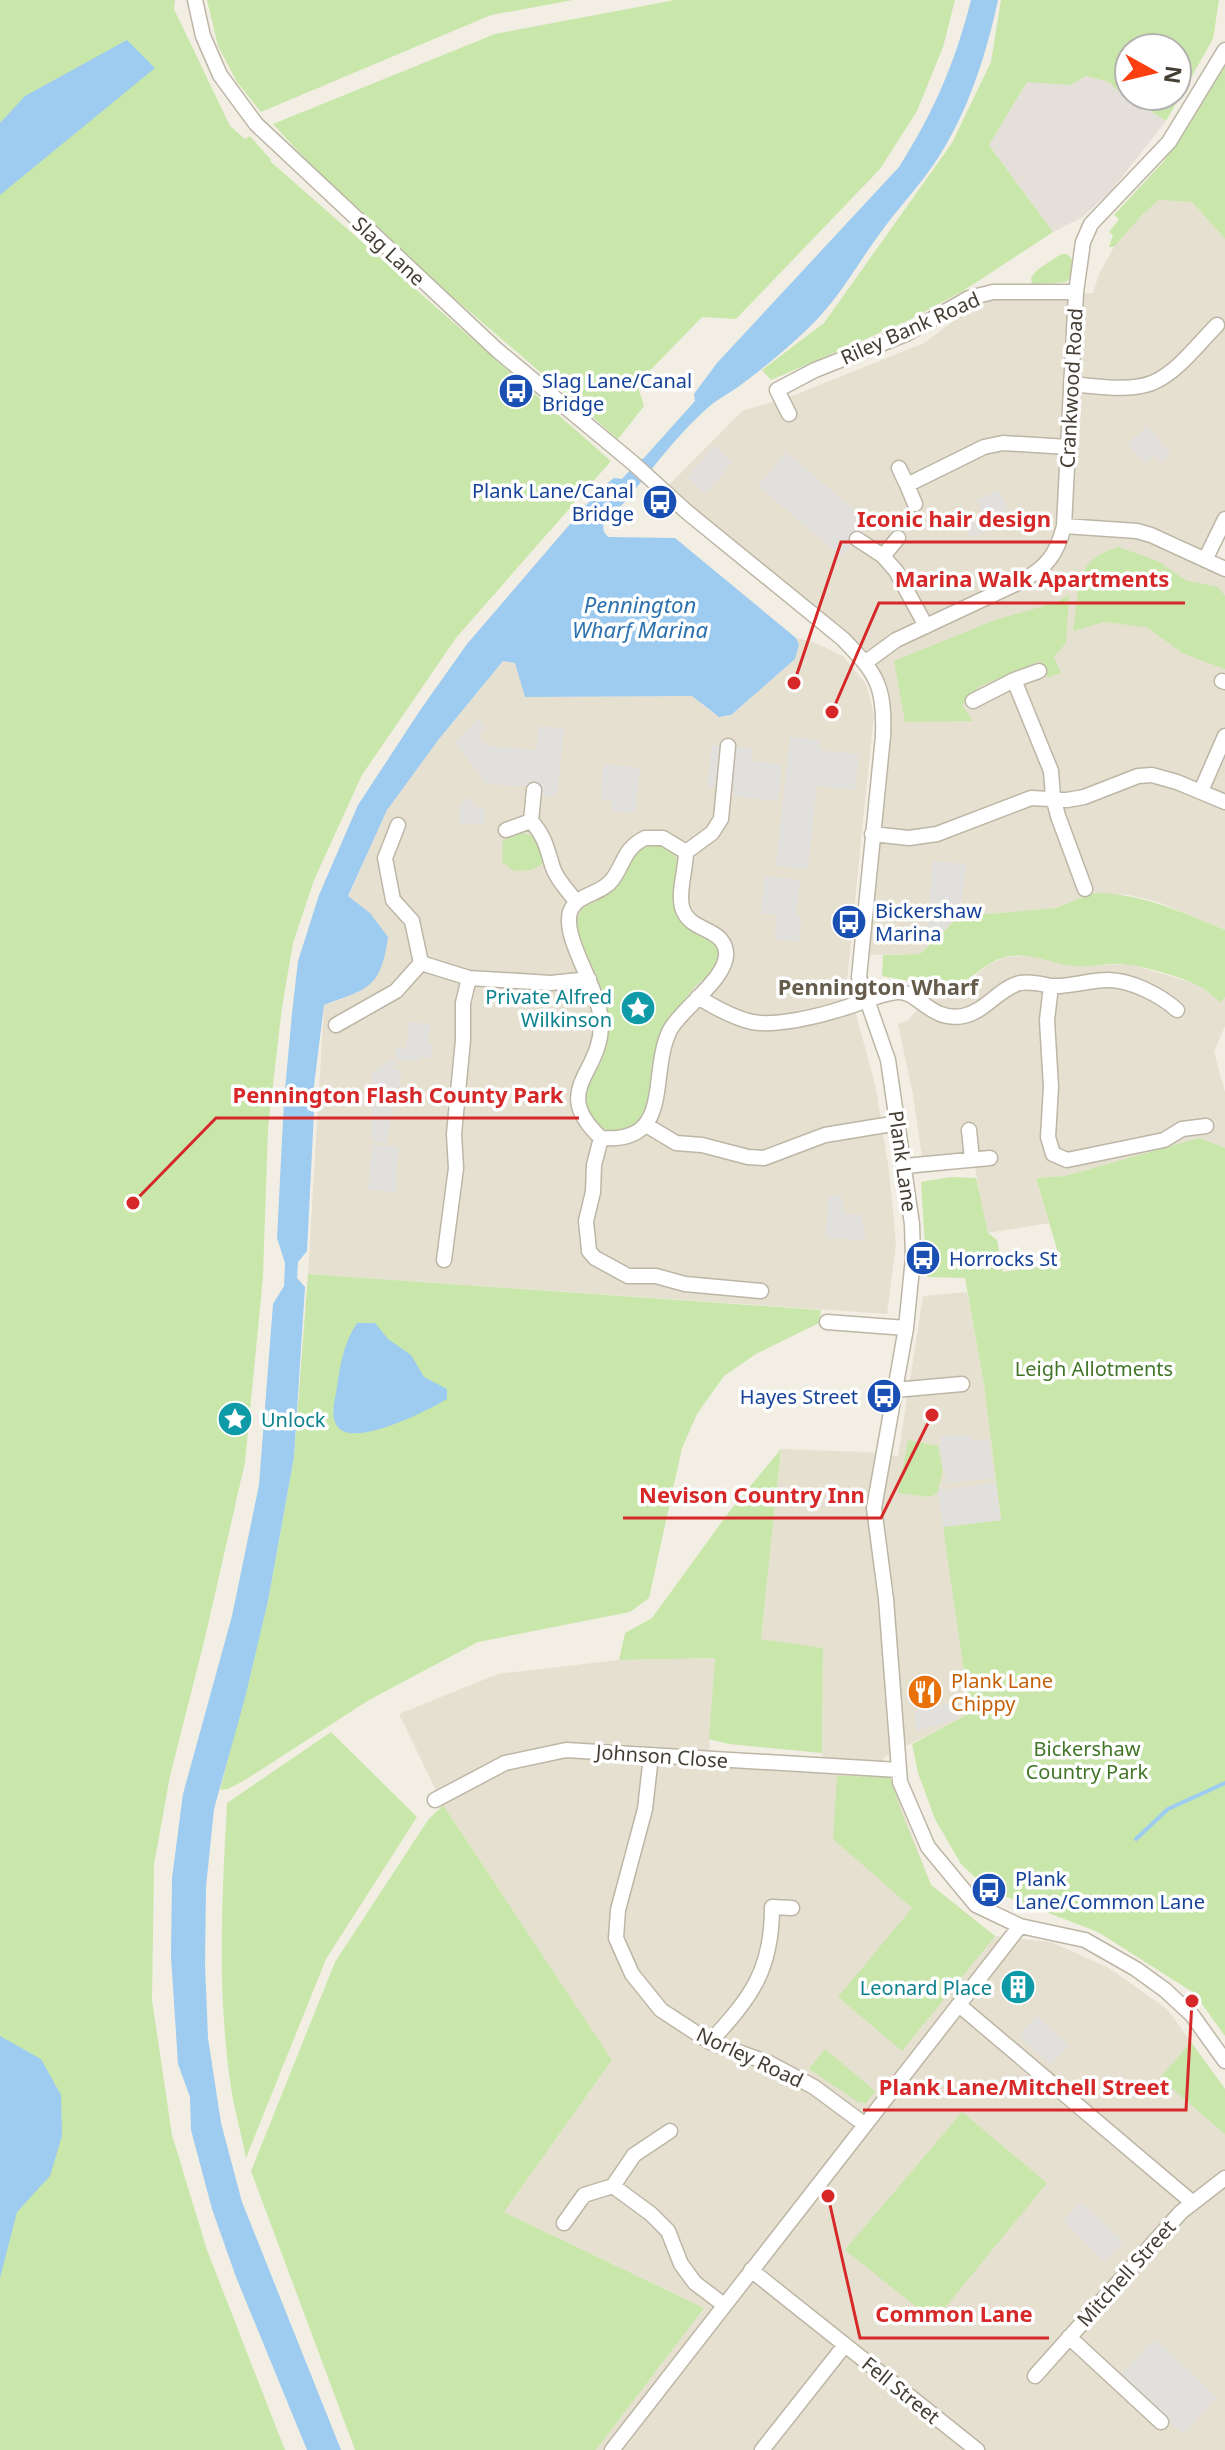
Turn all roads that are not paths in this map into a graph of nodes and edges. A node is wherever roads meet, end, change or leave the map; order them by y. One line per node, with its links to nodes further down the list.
1 (195, 0): 9 (street, Slag Lane)
2 (1225, 50): 3 (street, Crankwood Road)
3 (1076, 292): 5 (street, Crankwood Road); 6 (street, Riley Bank Road)
4 (1217, 325): 5 (street)
5 (1071, 384): 7 (street, Crankwood Road)
6 (789, 414)
7 (1068, 447): 10 (street); 13 (street, Crankwood Road)
8 (899, 468): 10 (street)
9 (656, 483): 20 (street, Plank Lane)
10 (907, 485): 11 (street)
11 (915, 504)
12 (1225, 519): 17 (street)
13 (1064, 526): 17 (street); 19 (street, Crankwood Road)
14 (898, 538): 16 (street)
15 (857, 539): 16 (street)
16 (883, 556): 19 (street)
17 (1205, 560): 18 (street)
18 (1225, 569)
19 (926, 626): 20 (street, Crankwood Road)
20 (866, 662): 33 (street, Plank Lane)
21 (1039, 671): 22 (street)
22 (1014, 680): 23 (street); 28 (street)
23 (973, 701)
24 (1225, 736): 27 (street)
25 (728, 746): 34 (street)
26 (534, 790): 30 (street)
27 (1201, 791): 28 (street); 29 (street)
28 (1053, 797): 33 (street); 35 (street)
29 (1225, 802)
30 (531, 821): 32 (street); 36 (street)
31 (398, 825): 37 (street)
32 (506, 830)
33 (872, 834): 42 (street, Plank Lane)
34 (686, 852): 36 (street); 41 (street)
35 (1085, 889)
36 (576, 901): 39 (street)
37 (421, 963): 38 (street); 44 (street)
38 (469, 978): 39 (street); 53 (street)
39 (589, 979): 49 (street)
40 (1051, 986): 42 (street); 43 (street); 47 (street)
41 (698, 997): 42 (street); 46 (street)
42 (866, 1000): 45 (street, Plank Lane)
43 (1177, 1010)
44 (336, 1025)
45 (898, 1123): 46 (street); 52 (street, Plank Lane)
46 (646, 1125): 49 (street)
47 (1206, 1126)
48 (969, 1130): 51 (street)
49 (601, 1138): 54 (street)
50 (990, 1158): 51 (street)
51 (972, 1159): 52 (street)
52 (905, 1166): 56 (street, Plank Lane)
53 (444, 1260)
54 (761, 1291)
55 (827, 1322): 56 (street)
56 (906, 1328): 58 (street, Plank Lane)
57 (962, 1384): 58 (street)
58 (895, 1390): 60 (street, Plank Lane)
59 (651, 1756): 60 (street, Johnson Close); 61 (street, Johnson Close); 65 (street, Norley Road)
60 (899, 1770): 63 (street, Plank Lane)
61 (435, 1800)
62 (792, 1908): 65 (street)
63 (1020, 1926): 64 (street); 66 (street, Plank Lane)
64 (959, 2005): 67 (street); 71 (street)
65 (710, 2042): 67 (street, Norley Road)
66 (1225, 2061)
67 (864, 2124): 73 (street)
68 (670, 2131): 70 (street)
69 (1225, 2178): 71 (street, Mitchell Street)
70 (613, 2186): 72 (street); 74 (street)
71 (1193, 2203): 75 (street, Mitchell Street)
72 (564, 2223)
73 (751, 2270): 74 (street); 76 (street, Fell Street)
74 (724, 2305): 80 (street)
75 (1069, 2337): 77 (street, Mitchell Street); 78 (street)
76 (845, 2345): 79 (street); 82 (street, Fell Street)
77 (1035, 2376)
78 (1161, 2422)
79 (766, 2445): 81 (street)
80 (612, 2450)
81 (783, 2450)
82 (977, 2450)

